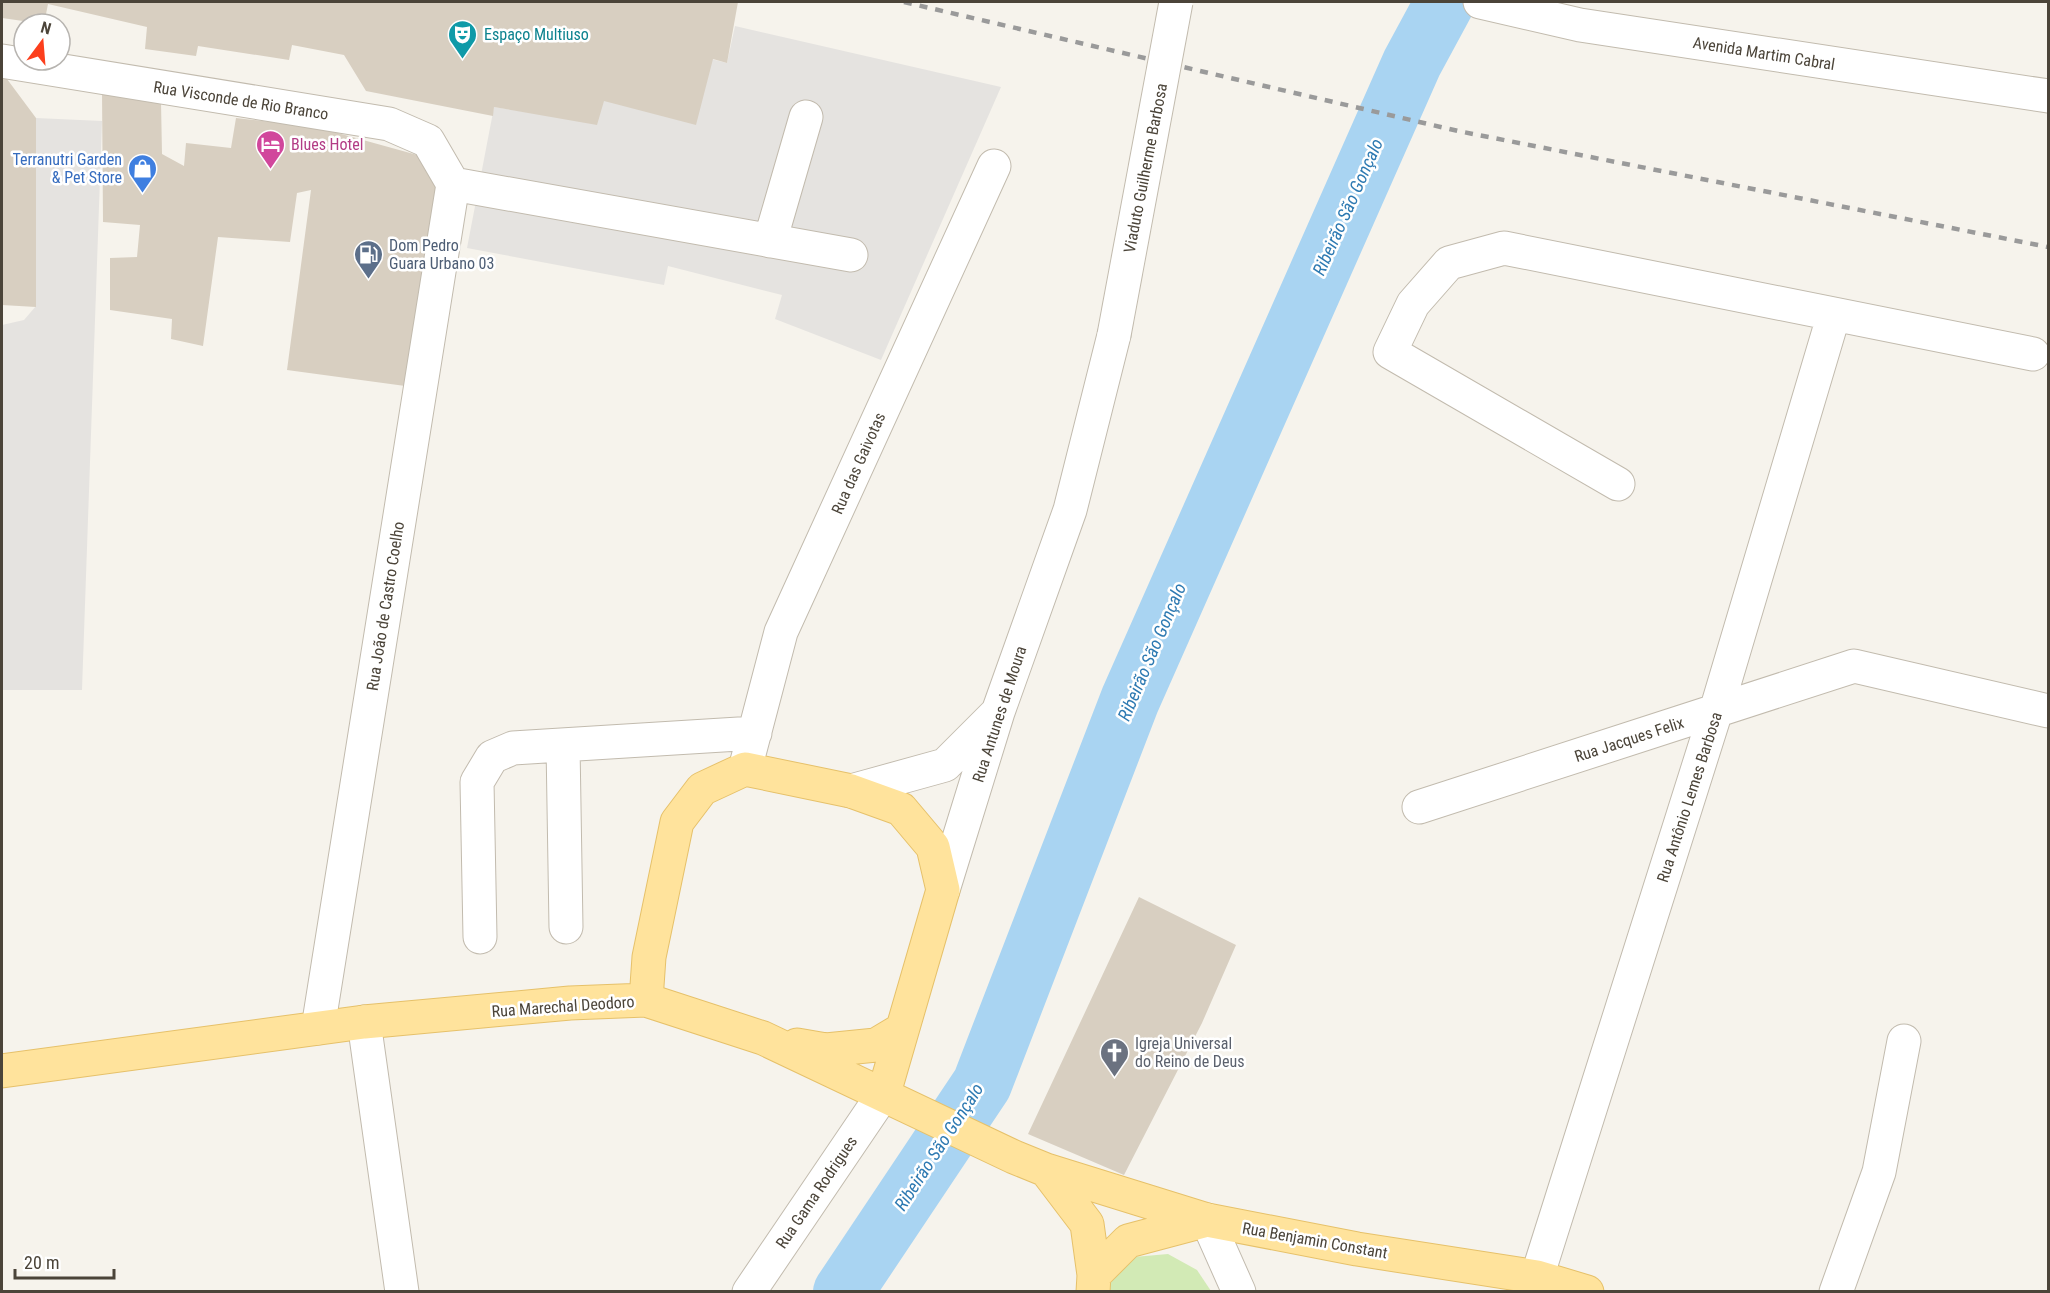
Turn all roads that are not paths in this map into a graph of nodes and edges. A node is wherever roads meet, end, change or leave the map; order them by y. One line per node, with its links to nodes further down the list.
1 (1176, 2): 11 (street, Viaduto Guilherme Barbosa, bridge)
2 (1480, 2): 4 (street, Avenida Martim Cabral)
3 (2, 61): 7 (street, Rua Visconde de Rio Branco)
4 (2049, 96)
5 (806, 117): 8 (street)
6 (994, 166): 17 (street, Rua das Gaivotas)
7 (453, 184): 8 (street); 29 (street, Rua João de Castro Coelho)
8 (770, 241): 9 (street)
9 (851, 255)
10 (1834, 314): 12 (street); 13 (street); 14 (street, Rua Antônio Lemes Barbosa)
11 (1114, 334): 16 (street, Rua Antunes de Moura)
12 (2033, 354)
13 (1618, 484)
14 (1716, 711): 15 (street, Rua Jacques Felix); 21 (street, Rua Jacques Felix); 37 (street, Rua Antônio Lemes Barbosa)
15 (2049, 711)
16 (998, 712): 20 (street); 22 (street, Rua Antunes de Moura)
17 (755, 733): 18 (street); 19 (street, Rua das Gaivotas)
18 (563, 745): 23 (street); 24 (street)
19 (745, 769): 20 (main road); 25 (main road)
20 (851, 791): 22 (main road)
21 (1419, 807)
22 (943, 890): 30 (main road, Rua Antunes de Moura)
23 (566, 927)
24 (480, 937)
25 (649, 957): 26 (main road); 27 (main road)
26 (646, 1000): 27 (main road, Rua Marechal Deodoro); 31 (main road, Rua Marechal Deodoro)
27 (570, 1003): 28 (main road, Rua Marechal Deodoro)
28 (364, 1022): 29 (main road, Rua Marechal Deodoro); 39 (street)
29 (318, 1028): 33 (main road, Rua Marechal Deodoro)
30 (901, 1030): 31 (main road); 34 (main road, Rua Antunes de Moura)
31 (763, 1038): 34 (main road, Rua Marechal Deodoro)
32 (1905, 1041): 43 (street)
33 (2, 1071)
34 (884, 1093): 35 (main road, Rua Marechal Deodoro); 40 (street, Rua Gama Rodrigues)
35 (1046, 1170): 36 (main road, Rua Benjamin Constant); 38 (main road)
36 (1207, 1220): 37 (main road, Rua Benjamin Constant); 38 (main road); 41 (street)
37 (1537, 1277): 42 (main road, Rua Benjamin Constant)
38 (1093, 1283)
39 (402, 1292)
40 (749, 1292)
41 (1239, 1292)
42 (1587, 1292)
43 (1836, 1292)

